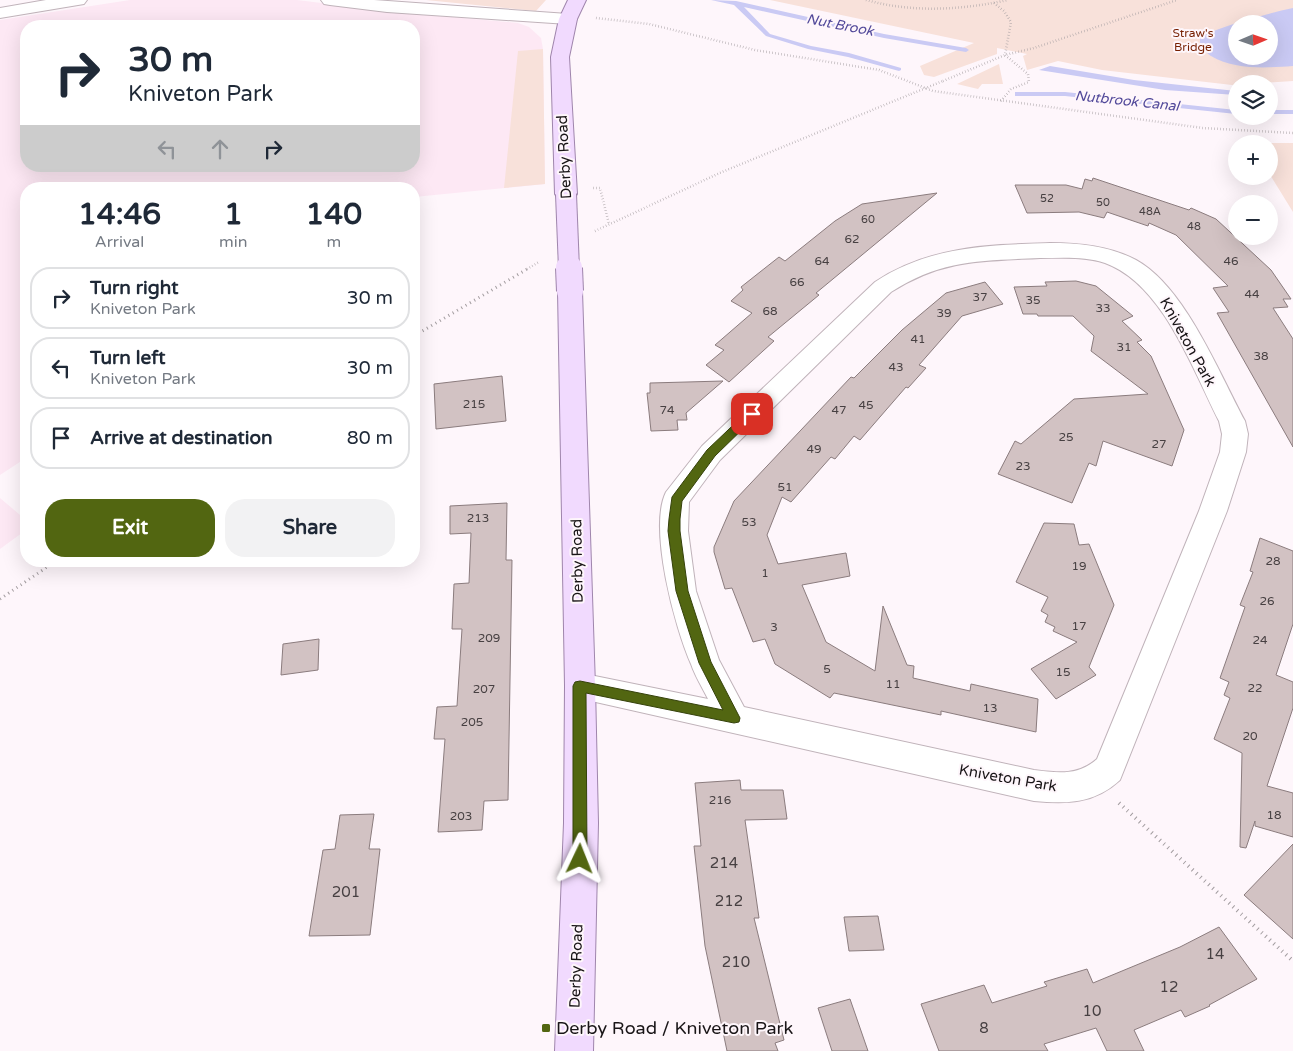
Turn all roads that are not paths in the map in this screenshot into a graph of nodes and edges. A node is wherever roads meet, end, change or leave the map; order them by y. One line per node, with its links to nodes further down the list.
1 (78, 0): 4 (street)
2 (330, 0): 5 (street)
3 (577, 0): 5 (main road, Derby Road)
4 (0, 13)
5 (568, 19): 6 (main road, Derby Road, bridge)
6 (580, 686): 7 (street, Kniveton Park); 8 (main road, Derby Road)
7 (734, 718): 7 (street, Kniveton Park)
8 (574, 1051)

